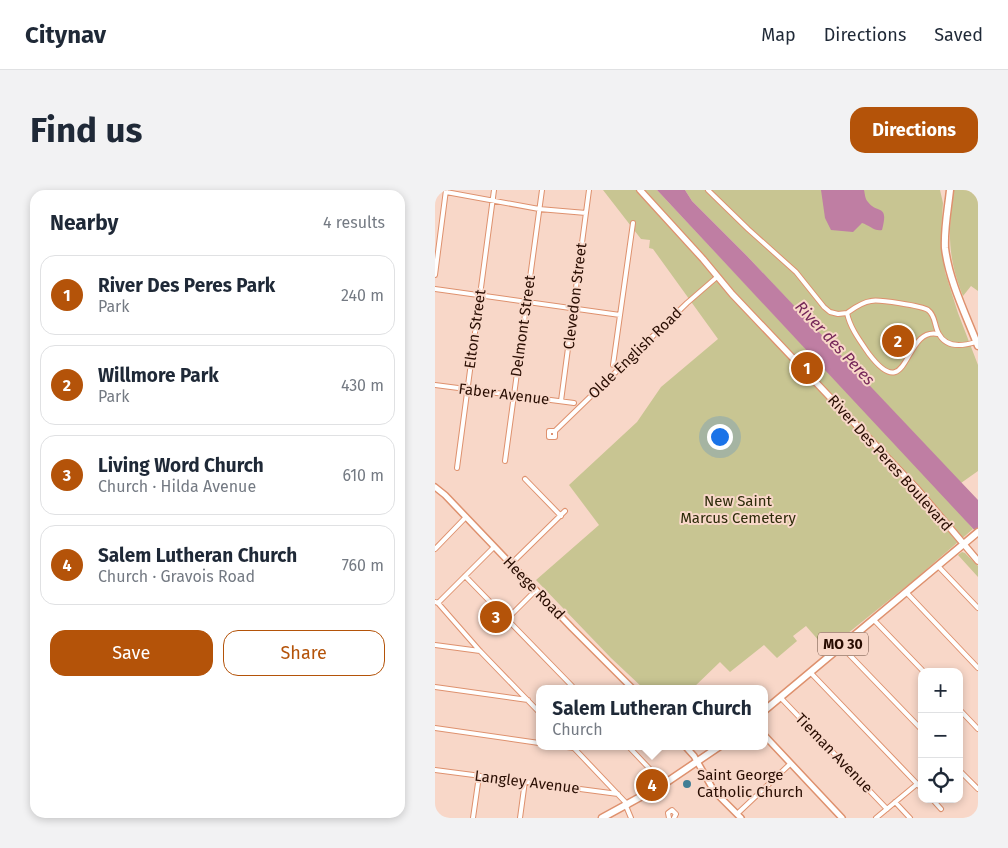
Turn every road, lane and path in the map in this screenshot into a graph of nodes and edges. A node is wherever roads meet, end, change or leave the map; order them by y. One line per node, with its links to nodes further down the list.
1 (494, 190): 8 (street, Elton Street)
2 (542, 190): 9 (street, Delmont Street)
3 (589, 190): 10 (street, Clevedon Street)
4 (640, 190): 13 (main road, River Des Peres Boulevard)
5 (708, 190): 18 (street)
6 (950, 190): 21 (main road)
7 (446, 191): 8 (street); 12 (street)
8 (493, 200): 9 (street); 15 (street, Elton Street)
9 (539, 209): 10 (street); 16 (street, Delmont Street)
10 (586, 213): 17 (street, Clevedon Street)
11 (633, 222): 19 (street)
12 (435, 275)
13 (717, 277): 28 (street, Olde English Road); 37 (main road, River Des Peres Boulevard)
14 (435, 289): 15 (street)
15 (479, 296): 16 (street); 24 (street, Elton Street)
16 (526, 302): 17 (street); 25 (street, Delmont Street)
17 (574, 308): 19 (street); 26 (street, Clevedon Street)
18 (847, 313): 20 (street); 20 (street)
19 (619, 315): 22 (street)
20 (939, 334): 21 (street)
21 (977, 344)
22 (613, 365)
23 (435, 385): 24 (street, Faber Avenue)
24 (467, 390): 25 (street, Faber Avenue); 30 (street, Elton Street)
25 (514, 395): 26 (street, Faber Avenue); 29 (street, Delmont Street)
26 (561, 401): 27 (street, Faber Avenue)
27 (574, 403)
28 (555, 431)
29 (505, 462)
30 (457, 468)
31 (525, 479): 34 (street)
32 (435, 487): 35 (street, Heege Road)
33 (565, 511): 34 (street)
34 (561, 516): 41 (street)
35 (466, 517): 38 (street, Heege Road); 39 (street)
36 (976, 533): 37 (main road, MO 30)
37 (963, 545): 40 (main road, River Des Peres Boulevard); 42 (main road, MO 30)
38 (494, 547): 41 (street, Heege Road); 43 (street)
39 (435, 549)
40 (978, 561)
41 (511, 564): 44 (street, Heege Road)
42 (938, 566): 45 (main road, MO 30); 47 (street)
43 (465, 576): 46 (street); 48 (street)
44 (535, 590): 48 (street); 57 (street, Heege Road)
45 (906, 592): 49 (main road, MO 30); 54 (street)
46 (436, 602): 52 (street)
47 (978, 608)
48 (507, 619): 56 (street)
49 (873, 619): 51 (main road, MO 30); 53 (street)
50 (435, 644): 52 (street)
51 (841, 646): 55 (main road, MO 30); 64 (street)
52 (480, 651): 60 (street)
53 (919, 668)
54 (978, 668)
55 (810, 672): 59 (main road, MO 30); 80 (street)
56 (571, 685)
57 (629, 685)
58 (435, 687): 60 (street)
59 (780, 697): 61 (main road, MO 30); 86 (street, Tieman Avenue)
60 (528, 700): 62 (street)
61 (768, 707)
62 (536, 709)
63 (963, 713): 66 (street)
64 (918, 726)
65 (435, 728): 68 (street)
66 (978, 729)
67 (768, 739): 74 (street)
68 (536, 743)
69 (576, 750): 82 (street)
70 (688, 750): 73 (street)
71 (714, 750): 73 (main road)
72 (633, 751): 79 (street)
73 (698, 762): 79 (main road); 88 (street)
74 (790, 764): 88 (street); 95 (street)
75 (435, 770): 77 (street, Langley Avenue)
76 (963, 774): 81 (street)
77 (479, 776): 78 (street, Langley Avenue); 90 (street)
78 (525, 781): 82 (street, Langley Avenue); 91 (street)
79 (664, 784): 85 (main road)
80 (917, 784): 83 (street)
81 (978, 789)
82 (618, 794): 85 (street)
83 (895, 802): 86 (street); 97 (street)
84 (936, 803): 87 (street)
85 (627, 805): 92 (main road); 93 (street)
86 (887, 809): 96 (street)
87 (941, 809)
88 (739, 816)
89 (676, 817): 94 (street)
90 (473, 818)
91 (520, 818)
92 (602, 818)
93 (631, 818)
94 (669, 818)
95 (842, 818)
96 (876, 818)
97 (910, 818)

